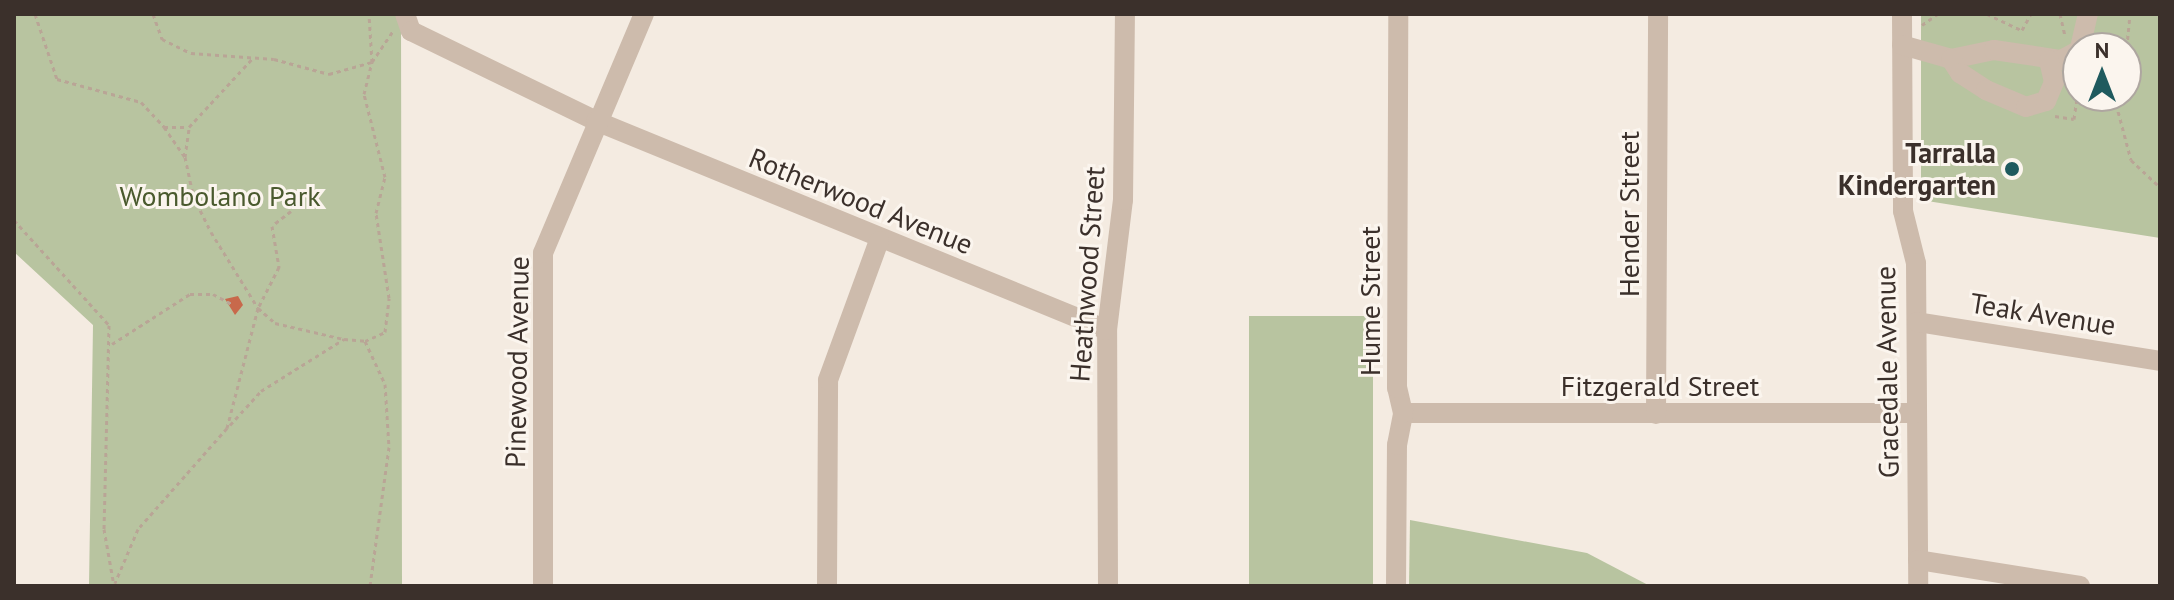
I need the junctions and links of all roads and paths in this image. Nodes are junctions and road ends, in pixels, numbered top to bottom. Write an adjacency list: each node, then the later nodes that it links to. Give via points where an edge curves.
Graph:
1 (35, 14): 20 (path, via 57,79 141,102)
2 (153, 14): 14 (path, via 162,39 175,47 210,57)
3 (369, 14): 17 (path)
4 (644, 14): 19 (street, Pinewood Avenue)
5 (1125, 14): 30 (street, Heathwood Street, via 1123,200)
6 (1398, 14): 35 (street, Hume Street, via 1397,388)
7 (1658, 14): 37 (street, Hender Street)
8 (1902, 14): 12 (street, Gracedale Avenue)
9 (1987, 14): 10 (path, via 2022,30)
10 (2031, 14)
11 (406, 20): 17 (path, via 387,35); 19 (street, Rotherwood Avenue)
12 (1902, 45): 15 (street); 29 (street, Gracedale Avenue, via 1903,211 1916,263)
13 (2062, 56): 16 (street)
14 (255, 57): 17 (path, via 341,75); 21 (path)
15 (1951, 59): 16 (street, via 2007,50); 16 (street, via 1973,82 2026,107 2046,101 2054,82)
16 (2049, 61)
17 (372, 62): 32 (path, via 364,94 385,177 376,229 389,325)
18 (2117, 112): 23 (path, via 2131,160)
19 (596, 121): 26 (street, Rotherwood Avenue); 42 (street, Pinewood Avenue, via 543,253)
20 (164, 127): 21 (path); 22 (path)
21 (189, 127): 22 (path)
22 (185, 157): 28 (path, via 193,196)
23 (2160, 187)
24 (291, 211): 28 (path, via 272,226 279,267)
25 (14, 220): 33 (path, via 102,314)
26 (879, 241): 30 (street, Rotherwood Avenue); 43 (street, via 828,380)
27 (232, 304): 33 (path, via 213,294 190,294)
28 (258, 308): 31 (path, via 275,323); 38 (path)
29 (1917, 322): 34 (street, Teak Avenue); 36 (street, Gracedale Avenue)
30 (1107, 330): 44 (street, Heathwood Street)
31 (344, 339): 32 (path); 38 (path, via 261,391)
32 (365, 341): 41 (path, via 385,384 389,447)
33 (112, 344): 40 (path, via 104,529)
34 (2160, 361)
35 (1403, 413): 37 (street, Fitzgerald Street); 45 (street, Hume Street, via 1397,445)
36 (1917, 413): 37 (street, Fitzgerald Street); 39 (street, Gracedale Avenue)
37 (1656, 414)
38 (227, 428): 40 (path, via 138,529)
39 (1918, 560): 46 (street, Gracedale Avenue); 47 (street)
40 (114, 585)
41 (370, 586)
42 (543, 586)
43 (827, 586)
44 (1108, 586)
45 (1396, 586)
46 (1918, 586)
47 (2080, 586)

